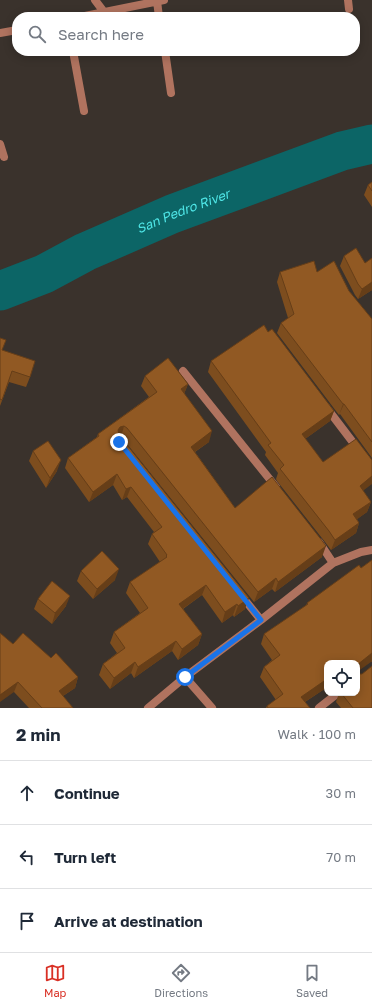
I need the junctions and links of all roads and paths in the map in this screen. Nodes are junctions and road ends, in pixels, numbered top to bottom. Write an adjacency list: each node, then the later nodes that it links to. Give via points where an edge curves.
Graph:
1 (95, 0): 5 (street)
2 (348, 0): 4 (street)
3 (160, 1): 5 (street); 6 (street)
4 (349, 9)
5 (104, 12)
6 (160, 12)
7 (12, 31): 8 (street)
8 (0, 33)
9 (74, 56): 12 (street)
10 (166, 56): 11 (street)
11 (171, 92)
12 (84, 111)
13 (0, 144): 14 (street)
14 (4, 157)
15 (183, 370): 18 (street)
16 (319, 398): 17 (street)
17 (362, 455)
18 (282, 495)
19 (316, 539): 21 (street)
20 (372, 550): 21 (street)
21 (333, 563): 23 (street)
22 (237, 590): 23 (street)
23 (261, 620): 24 (street)
24 (185, 677): 26 (street); 27 (street)
25 (334, 696): 28 (street)
26 (148, 708)
27 (212, 708)
28 (319, 708)

